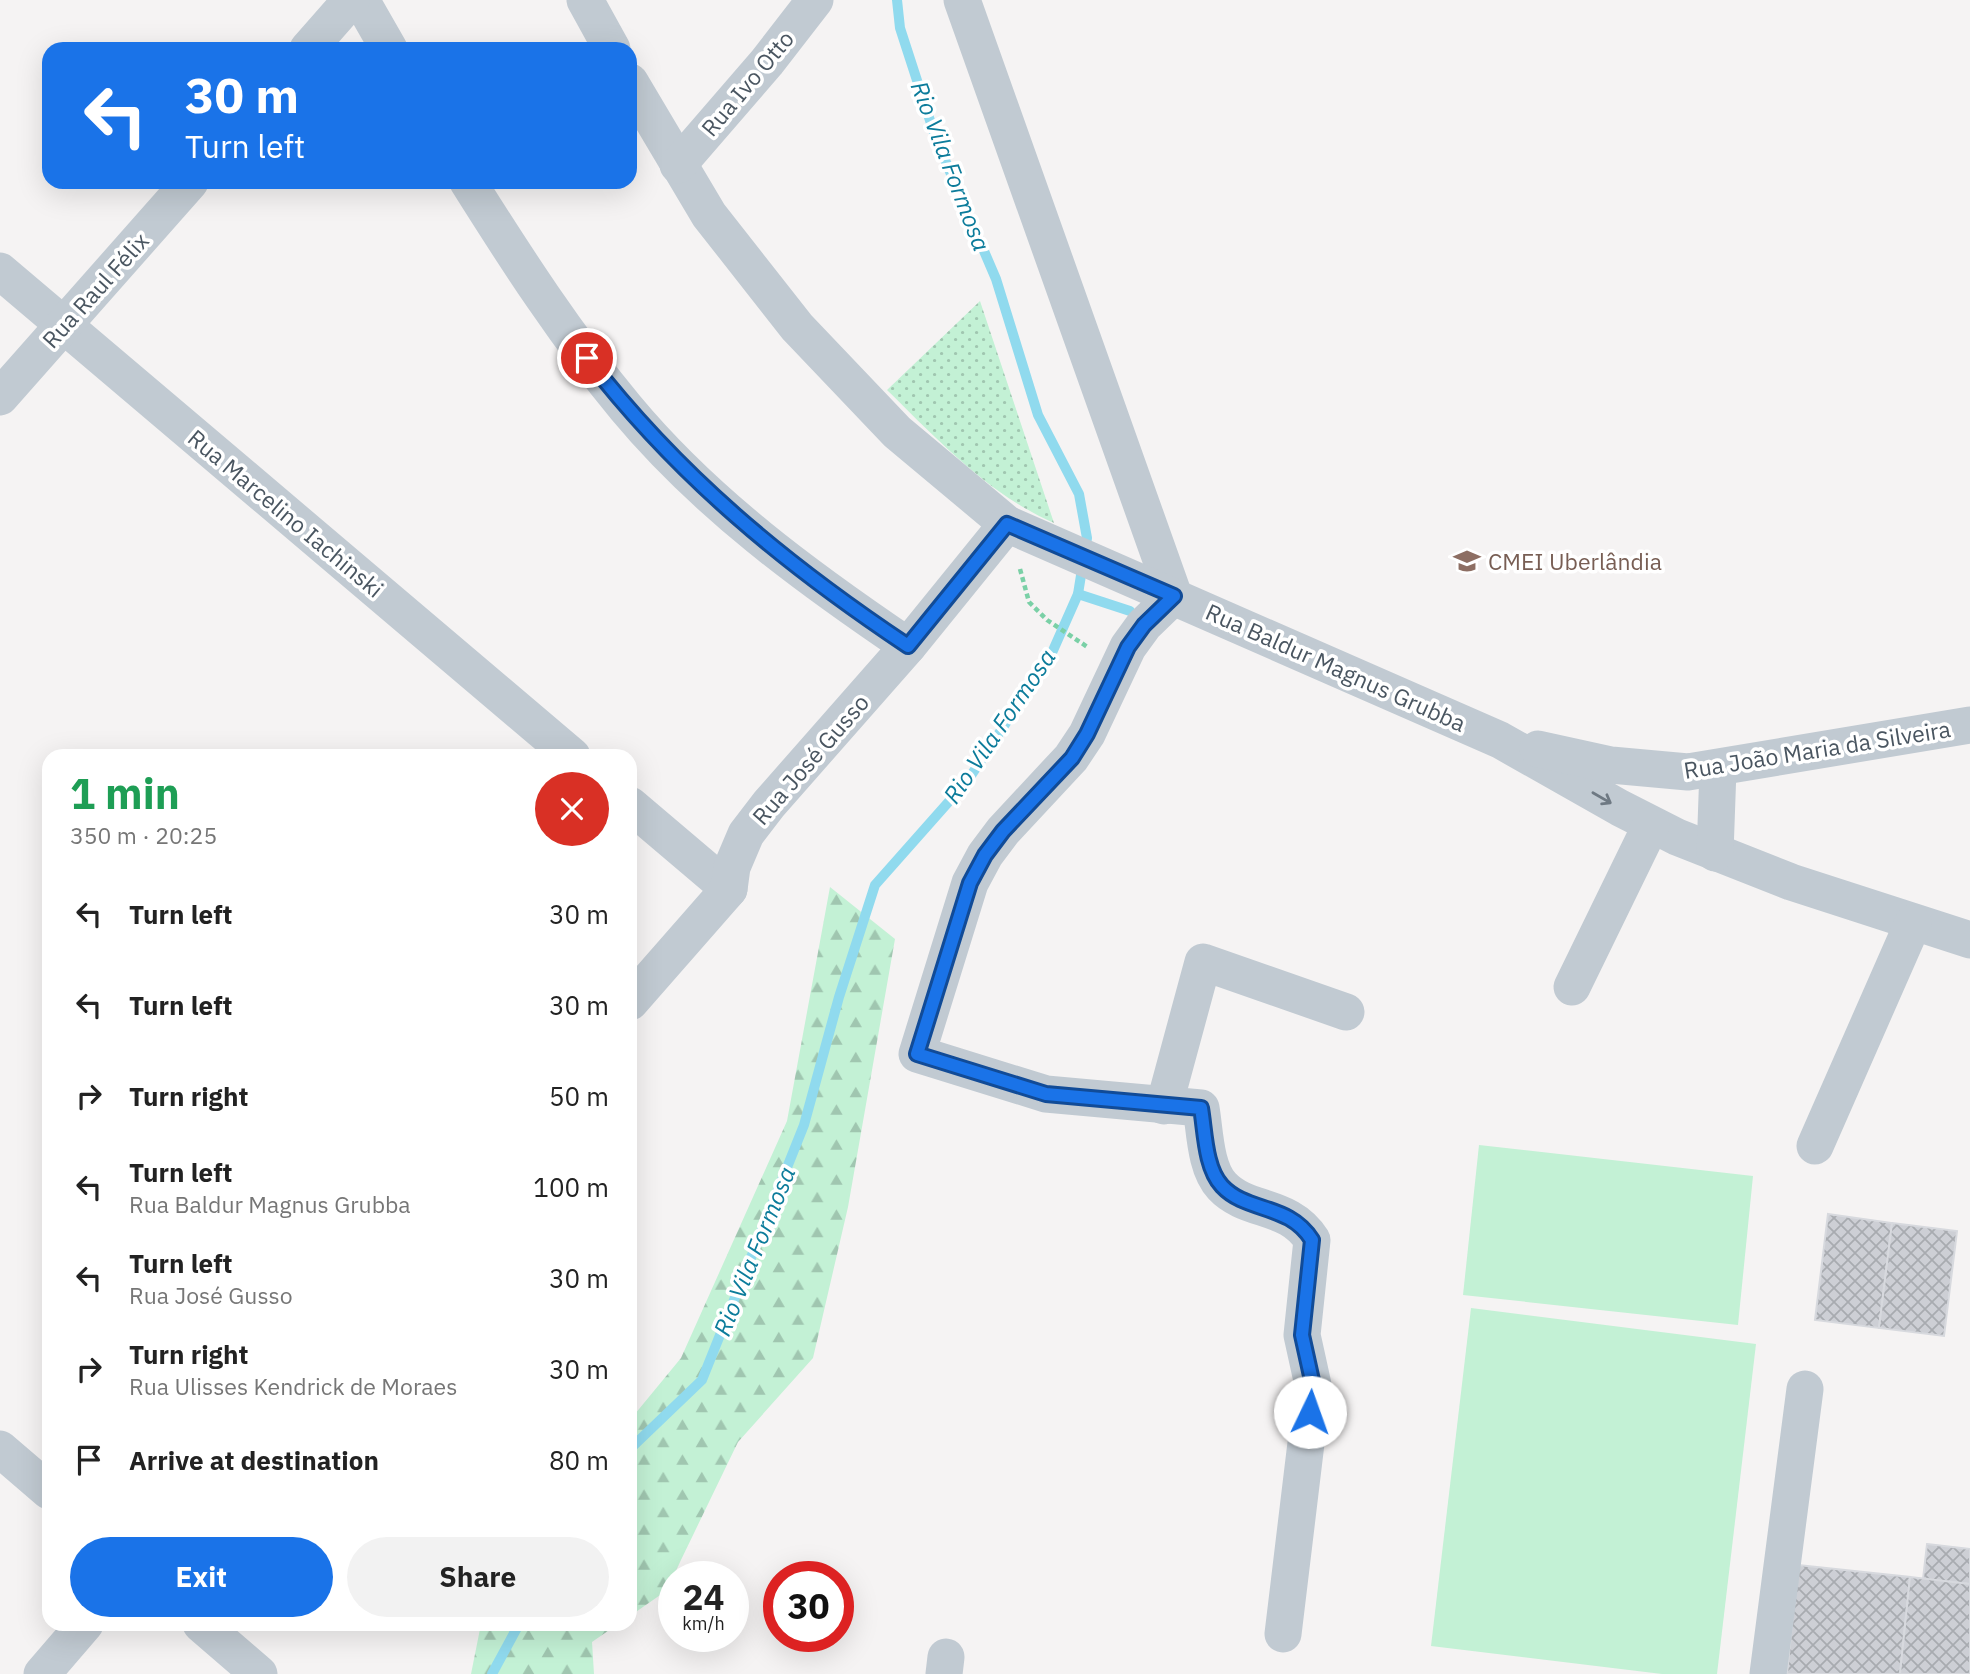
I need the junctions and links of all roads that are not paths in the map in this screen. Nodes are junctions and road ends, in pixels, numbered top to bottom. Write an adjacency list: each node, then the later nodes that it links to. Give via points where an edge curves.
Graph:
1 (351, 0): 6 (street)
2 (362, 0): 7 (street)
3 (585, 0): 8 (street)
4 (815, 0): 10 (street, Rua Ivo Otto)
5 (962, 0): 17 (street)
6 (314, 42)
7 (386, 42)
8 (608, 42)
9 (637, 94): 10 (street, Rua Baldur Magnus Grubba)
10 (678, 165): 16 (street, Rua Baldur Magnus Grubba, via 746,266 806,337 897,432)
11 (184, 189): 14 (street, Rua Raul Félix)
12 (473, 189): 18 (street, via 574,341 627,409 691,476 760,538 823,589)
13 (0, 271): 14 (street, Rua Marcelino Iachinski)
14 (64, 325): 15 (street, Rua Raul Félix); 21 (street, Rua Marcelino Iachinski)
15 (0, 397)
16 (1007, 524): 17 (street, Rua Baldur Magnus Grubba); 18 (street, Rua José Gusso)
17 (1174, 596): 20 (street, Rua Baldur Magnus Grubba); 32 (street, via 1128,647 1072,758 985,855 970,883 917,1054 1046,1094)
18 (908, 646): 26 (street, Rua José Gusso, via 746,834 732,867)
19 (1970, 725): 22 (street, Rua João Maria da Silveira)
20 (1500, 740): 22 (street, Rua João Maria da Silveira, via 1652,771); 24 (street, Rua Baldur Magnus Grubba, one-way to 24)
21 (564, 749)
22 (1718, 769): 25 (street)
23 (637, 811): 26 (street)
24 (1651, 825): 25 (street, Rua Baldur Magnus Grubba); 29 (street)
25 (1715, 853): 27 (street, Rua Baldur Magnus Grubba)
26 (729, 889): 30 (street, Rua José Gusso)
27 (1913, 923): 28 (street, Rua Baldur Magnus Grubba); 33 (street)
28 (1970, 940)
29 (1572, 987)
30 (637, 994)
31 (1346, 1012): 32 (street, via 1203,962)
32 (1164, 1106): 39 (street, via 1201,1108 1212,1167 1222,1186 1293,1218 1312,1240 1302,1335 1313,1385)
33 (1815, 1146)
34 (1805, 1389): 42 (street)
35 (0, 1448): 36 (street)
36 (42, 1485)
37 (79, 1631): 40 (street)
38 (209, 1631): 41 (street)
39 (1283, 1634)
40 (42, 1674)
41 (259, 1674)
42 (1768, 1674)

